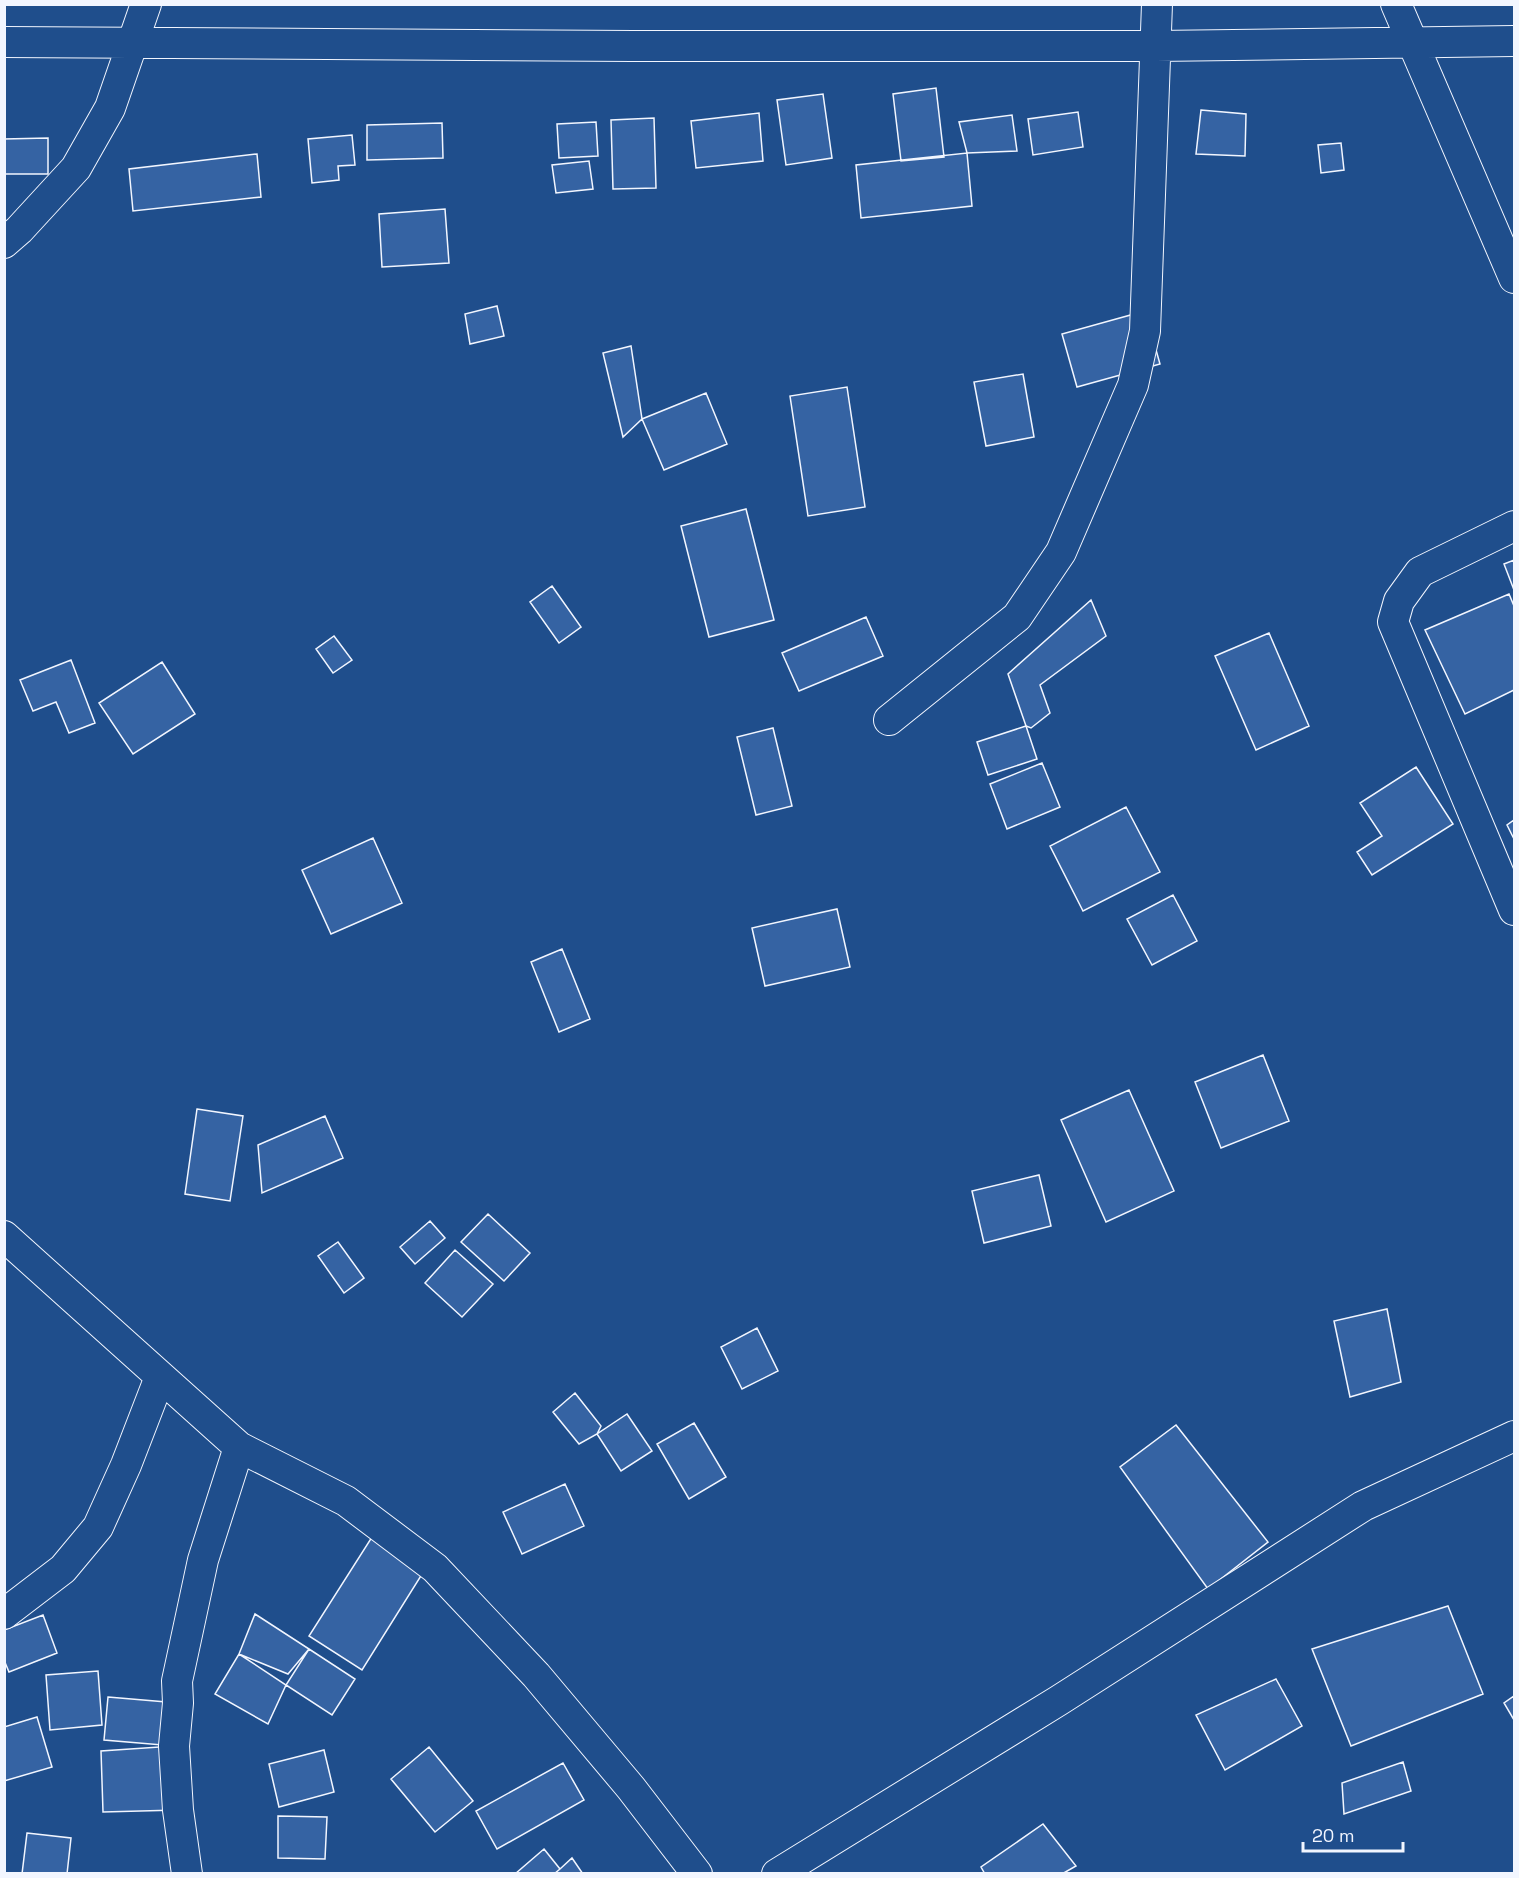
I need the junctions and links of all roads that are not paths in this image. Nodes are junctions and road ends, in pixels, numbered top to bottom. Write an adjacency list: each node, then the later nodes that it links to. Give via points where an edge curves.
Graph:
1 (146, 4): 6 (street)
2 (1157, 4): 8 (street)
3 (1396, 4): 7 (street)
4 (1515, 41): 7 (street)
5 (4, 42): 6 (street)
6 (133, 42): 8 (street); 9 (street, via 110,108 76,168)
7 (1412, 42): 8 (street); 10 (street)
8 (1156, 46): 12 (street, via 1145,331 1133,385 1061,552 1017,617)
9 (4, 243)
10 (1515, 278)
11 (1515, 526): 13 (street, via 1419,572 1399,601 1393,622)
12 (890, 720)
13 (1515, 910)
14 (4, 1236): 15 (street)
15 (160, 1377): 17 (street); 18 (street, via 98,1527 63,1569)
16 (1515, 1436): 21 (street, via 1363,1506)
17 (239, 1447): 19 (street, via 204,1560 177,1681 174,1746); 20 (street, via 346,1501 435,1568 536,1675)
18 (4, 1614)
19 (187, 1874)
20 (697, 1874)
21 (777, 1874)

